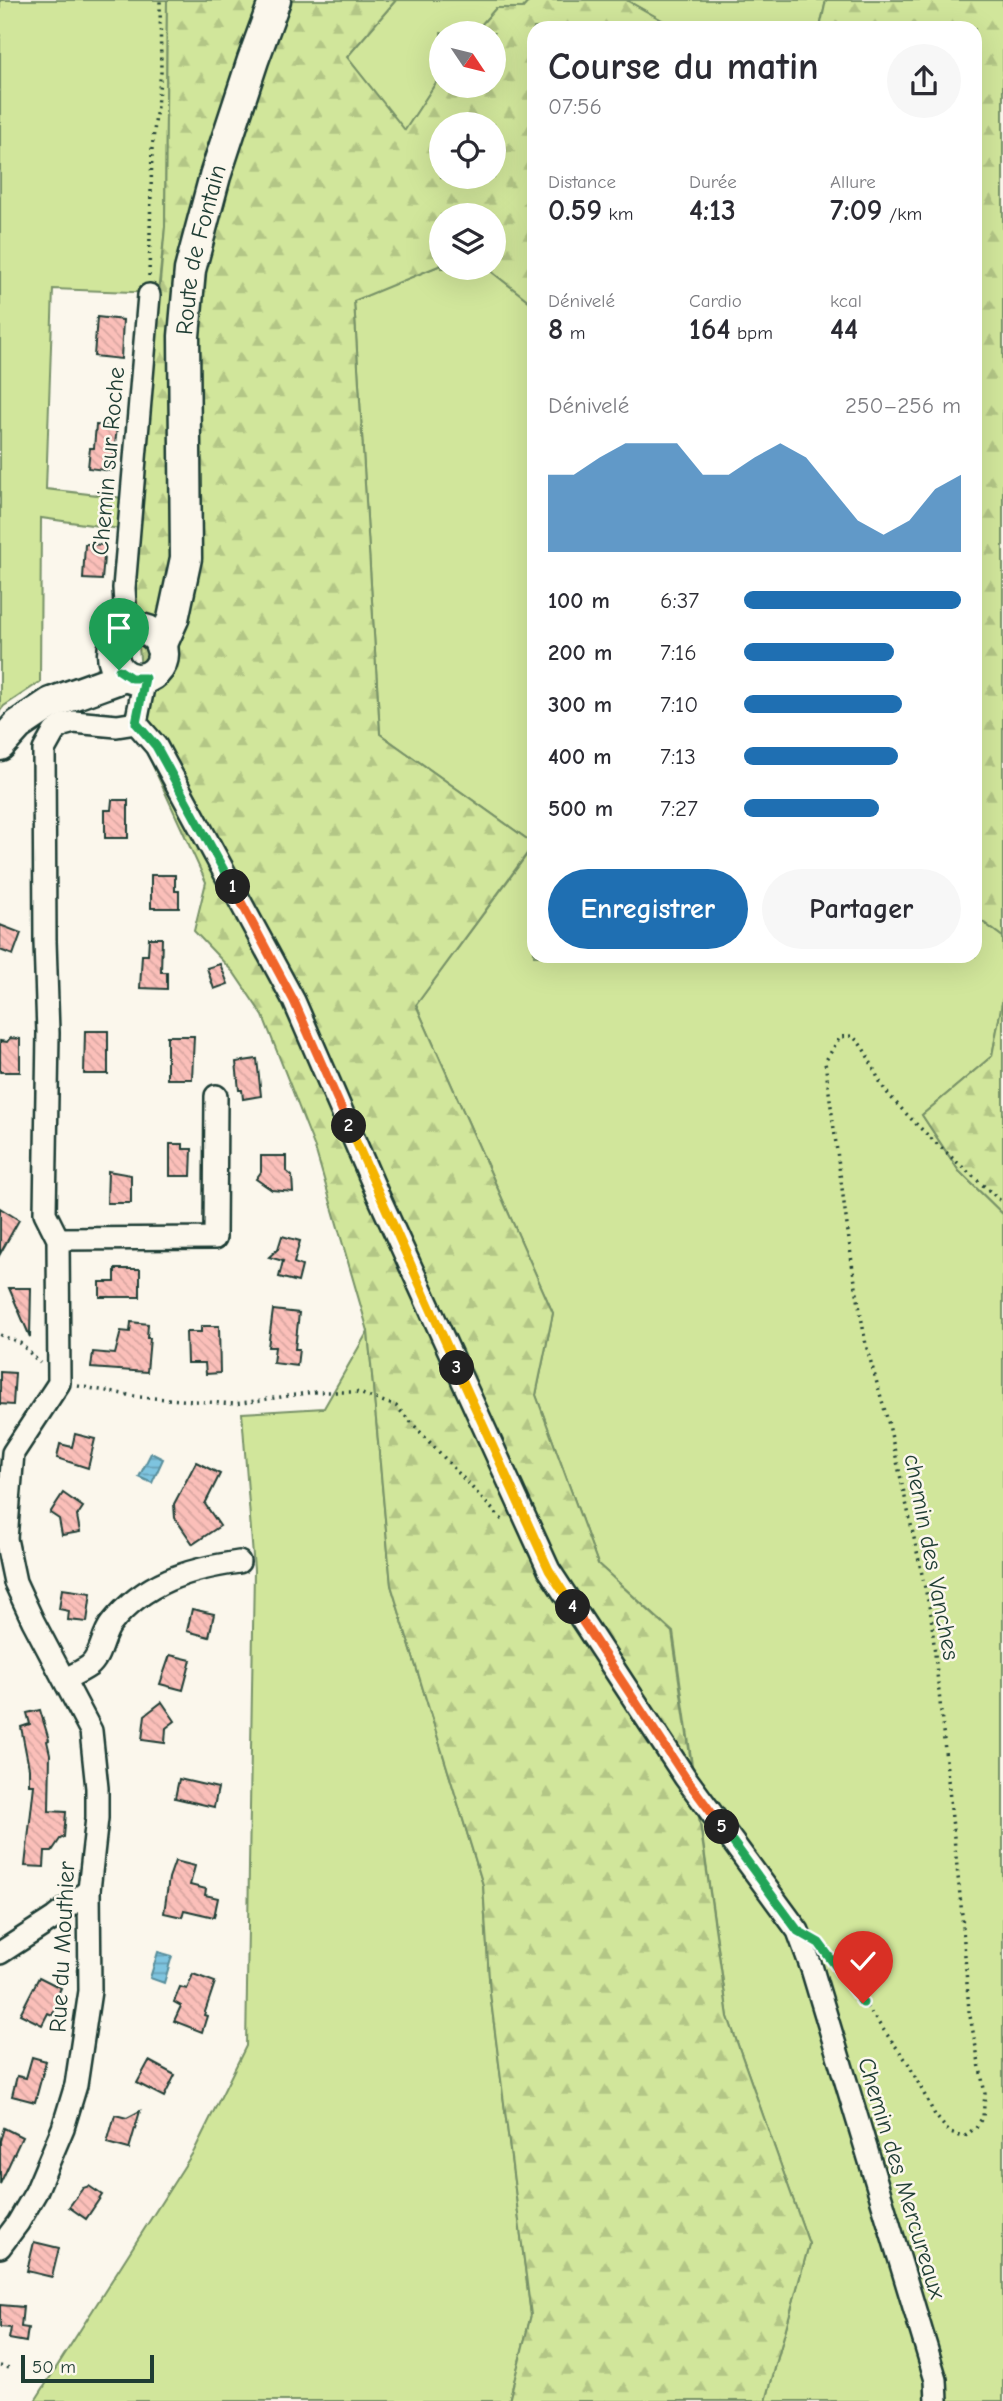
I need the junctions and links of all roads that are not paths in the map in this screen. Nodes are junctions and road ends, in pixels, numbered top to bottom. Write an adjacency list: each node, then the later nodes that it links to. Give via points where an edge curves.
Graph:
1 (275, 0): 3 (street, Route de Fontain, via 215,176 190,270 184,336 186,509 160,607)
2 (149, 295): 3 (street, Chemin sur Roche, via 124,588 126,622)
3 (146, 635): 4 (street, via 118,639); 4 (street, via 162,662 152,675)
4 (128, 670): 5 (street, via 44,689); 6 (street); 7 (street, via 51,704 18,725)
5 (0, 722)
6 (136, 723): 9 (street, via 63,725 44,750 46,1213); 15 (street, Chemin des Mercureaux, via 156,746 294,1001 549,1570 685,1777 798,1931 936,2380)
7 (0, 746)
8 (216, 1096): 9 (street, via 215,1238)
9 (58, 1239): 11 (street, Rue du Mouthier, via 59,1382 13,1453 6,1539 15,1582)
10 (239, 1562): 11 (street, via 163,1580 110,1624 91,1665)
11 (65, 1679): 12 (street, Rue du Mouthier, via 91,1731 95,1765 97,1818)
12 (89, 1890): 13 (street); 14 (street, Rue du Mouthier, via 90,1991 76,2085 36,2192)
13 (0, 1953)
14 (0, 2248)
15 (937, 2401)

